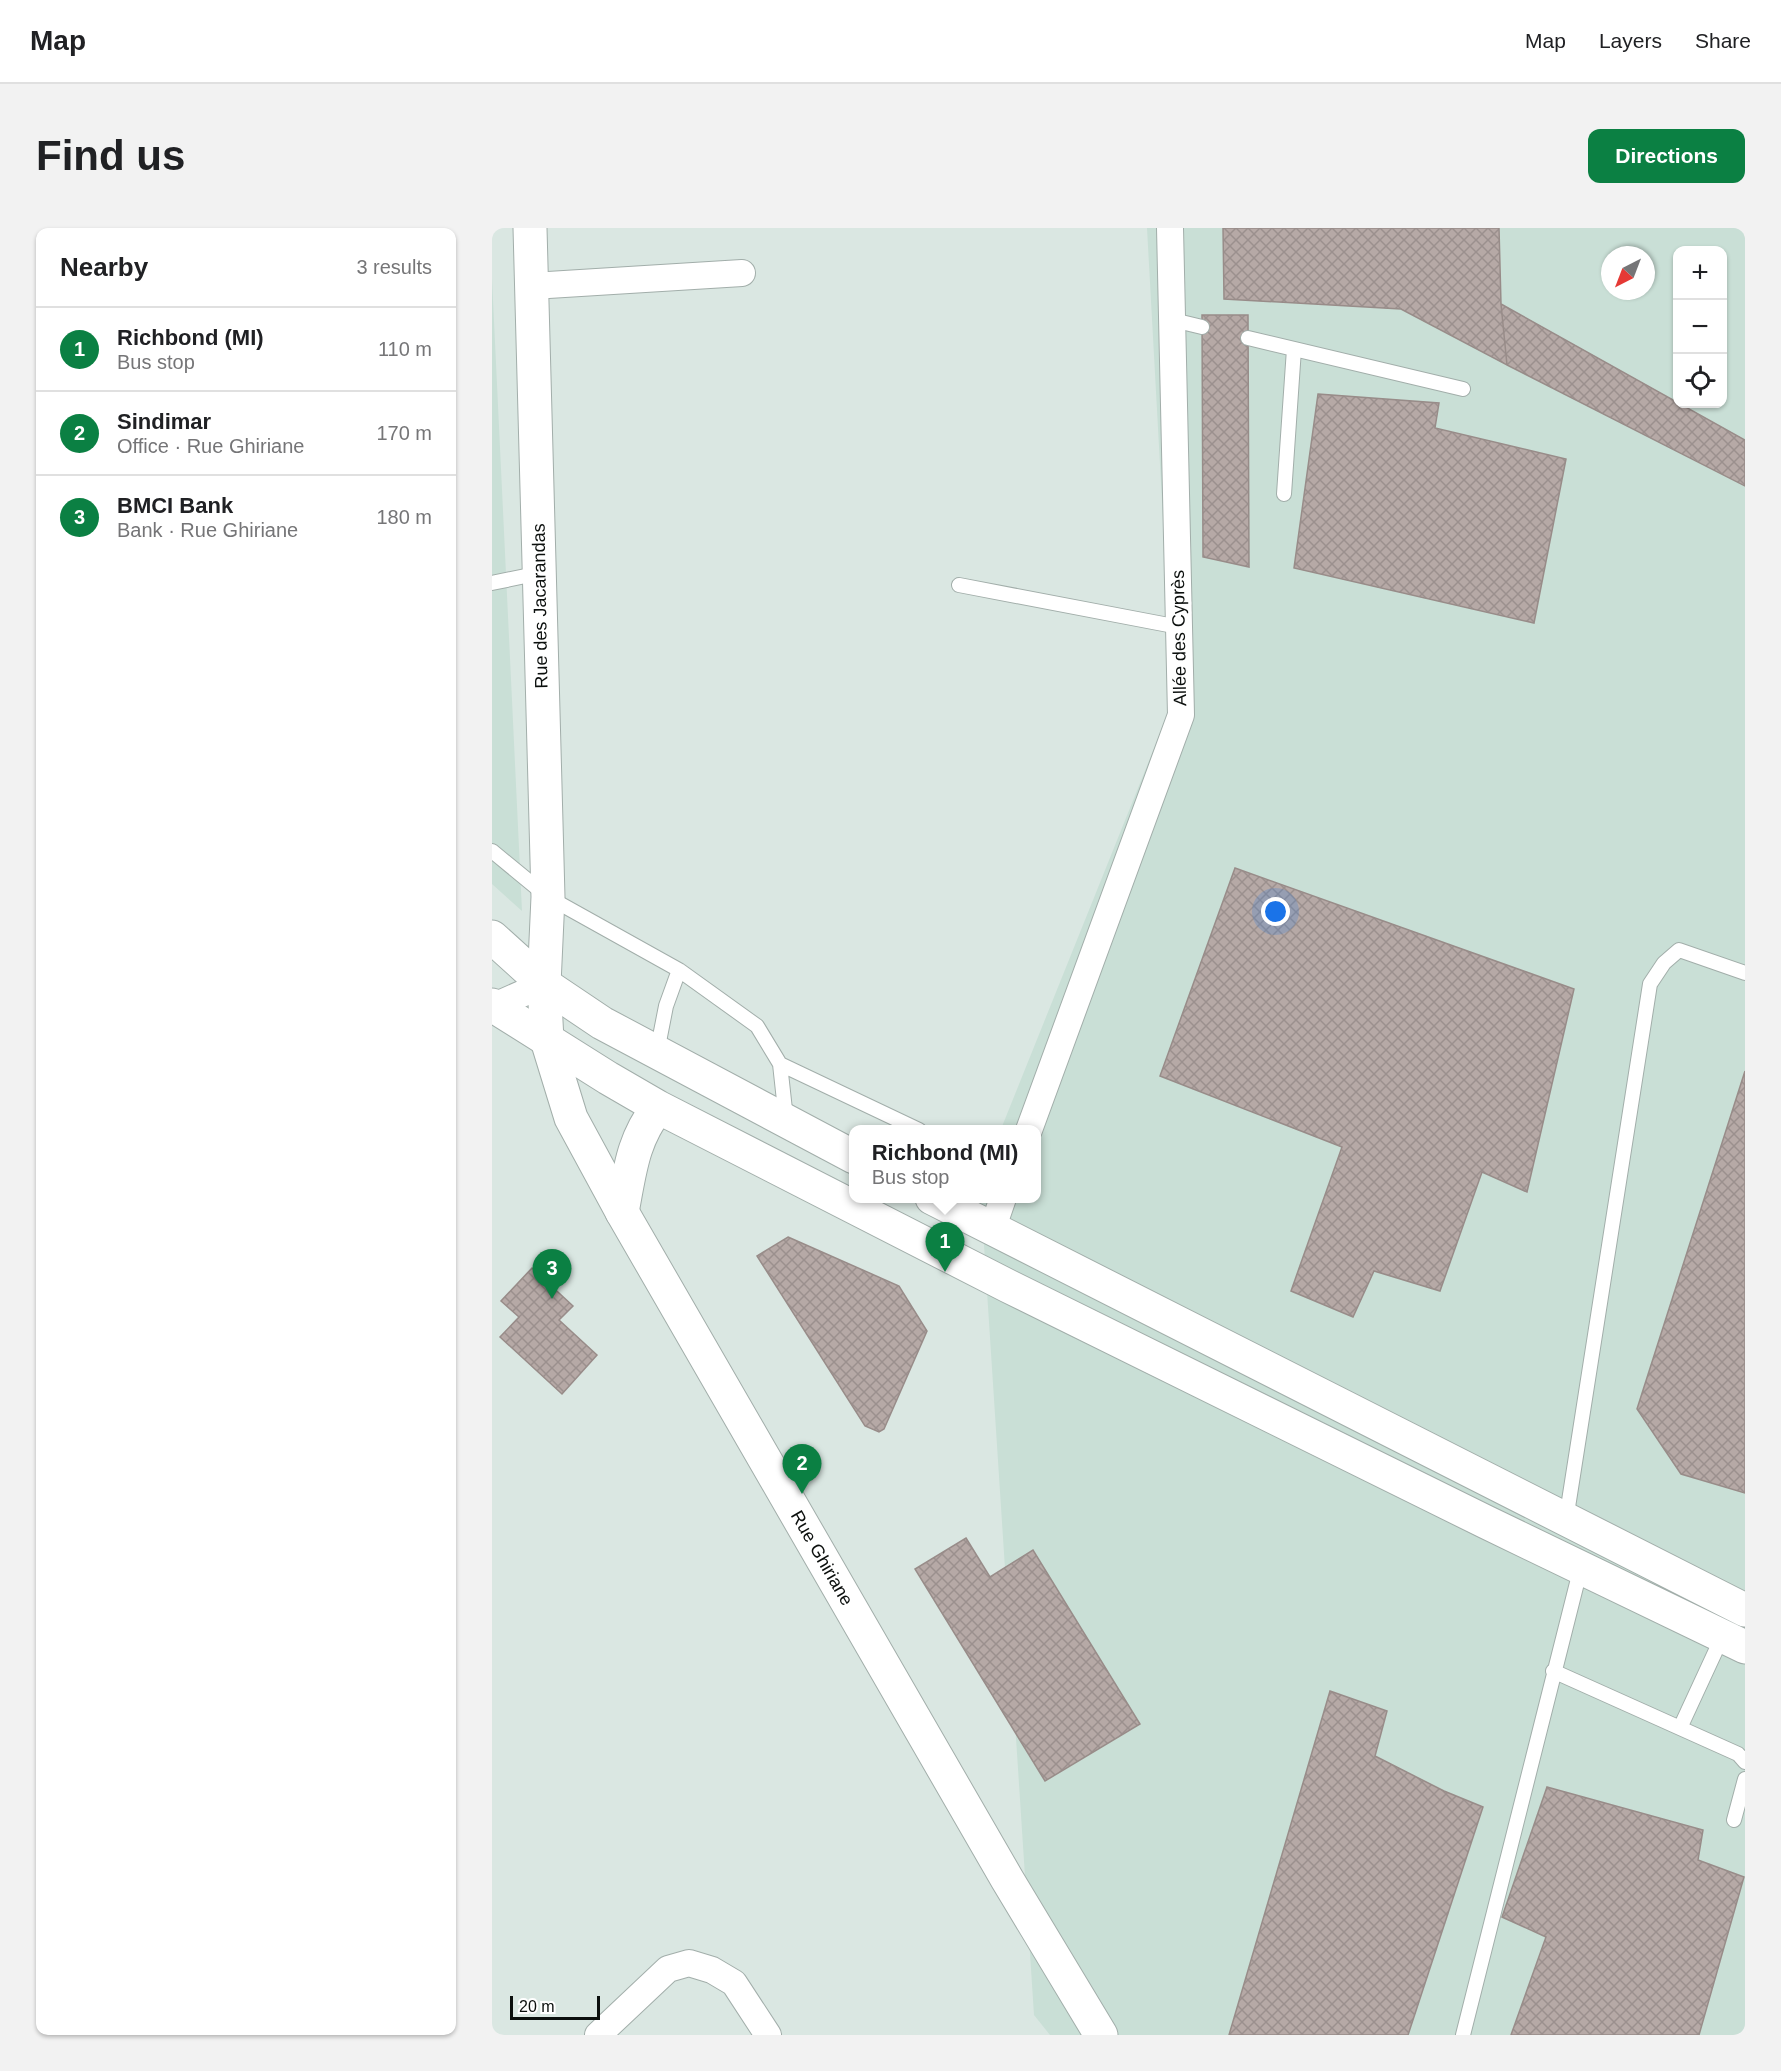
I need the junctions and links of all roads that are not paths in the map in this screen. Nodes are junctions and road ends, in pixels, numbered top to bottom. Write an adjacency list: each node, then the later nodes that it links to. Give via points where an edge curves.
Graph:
1 (530, 228): 4 (main road, Rue des Jacarandas)
2 (1170, 228): 5 (street, Allée des Cyprès)
3 (742, 273): 4 (street)
4 (532, 286): 11 (main road, Rue des Jacarandas)
5 (1173, 320): 6 (lane); 14 (street, Allée des Cyprès)
6 (1202, 327)
7 (1248, 338): 8 (lane)
8 (1294, 349): 9 (lane); 10 (lane)
9 (1462, 389)
10 (1284, 494)
11 (540, 573): 12 (lane); 16 (main road, Rue des Jacarandas)
12 (492, 583)
13 (959, 585): 14 (lane)
14 (1179, 627): 28 (street, Allée des Cyprès, via 1181,715 1176,733)
15 (492, 851): 16 (lane)
16 (548, 897): 18 (lane); 20 (main road, Rue des Jacarandas)
17 (492, 937): 20 (main road)
18 (680, 970): 23 (lane, via 666,1006); 24 (lane, via 757,1026)
19 (1745, 973): 34 (lane, via 1679,950 1650,984)
20 (544, 984): 21 (street); 22 (main road, Rue des Jacarandas); 23 (main road, via 602,1023)
21 (492, 1006): 22 (main road)
22 (547, 1040): 25 (main road); 32 (main road, Rue Ghiriane, via 571,1118)
23 (657, 1052): 26 (main road)
24 (780, 1064): 26 (lane); 27 (lane)
25 (658, 1107): 32 (main road, via 636,1145); 35 (main road, via 1008,1286)
26 (786, 1121): 29 (main road)
27 (908, 1125)
28 (1031, 1125)
29 (849, 1154)
30 (941, 1203): 33 (main road)
31 (1001, 1203): 33 (street)
32 (622, 1212): 45 (main road, Rue Ghiriane)
33 (992, 1230): 34 (main road)
34 (1566, 1520): 36 (main road)
35 (1581, 1567): 37 (main road); 38 (lane)
36 (1745, 1610)
37 (1734, 1641): 39 (lane)
38 (1553, 1671): 39 (lane); 46 (lane)
39 (1680, 1728): 40 (lane, via 1738,1754)
40 (1745, 1762)
41 (1745, 1779): 42 (lane)
42 (1734, 1820)
43 (598, 2035): 44 (street, via 668,1969 689,1963 734,1983)
44 (768, 2035)
45 (1101, 2035)
46 (1463, 2035)

